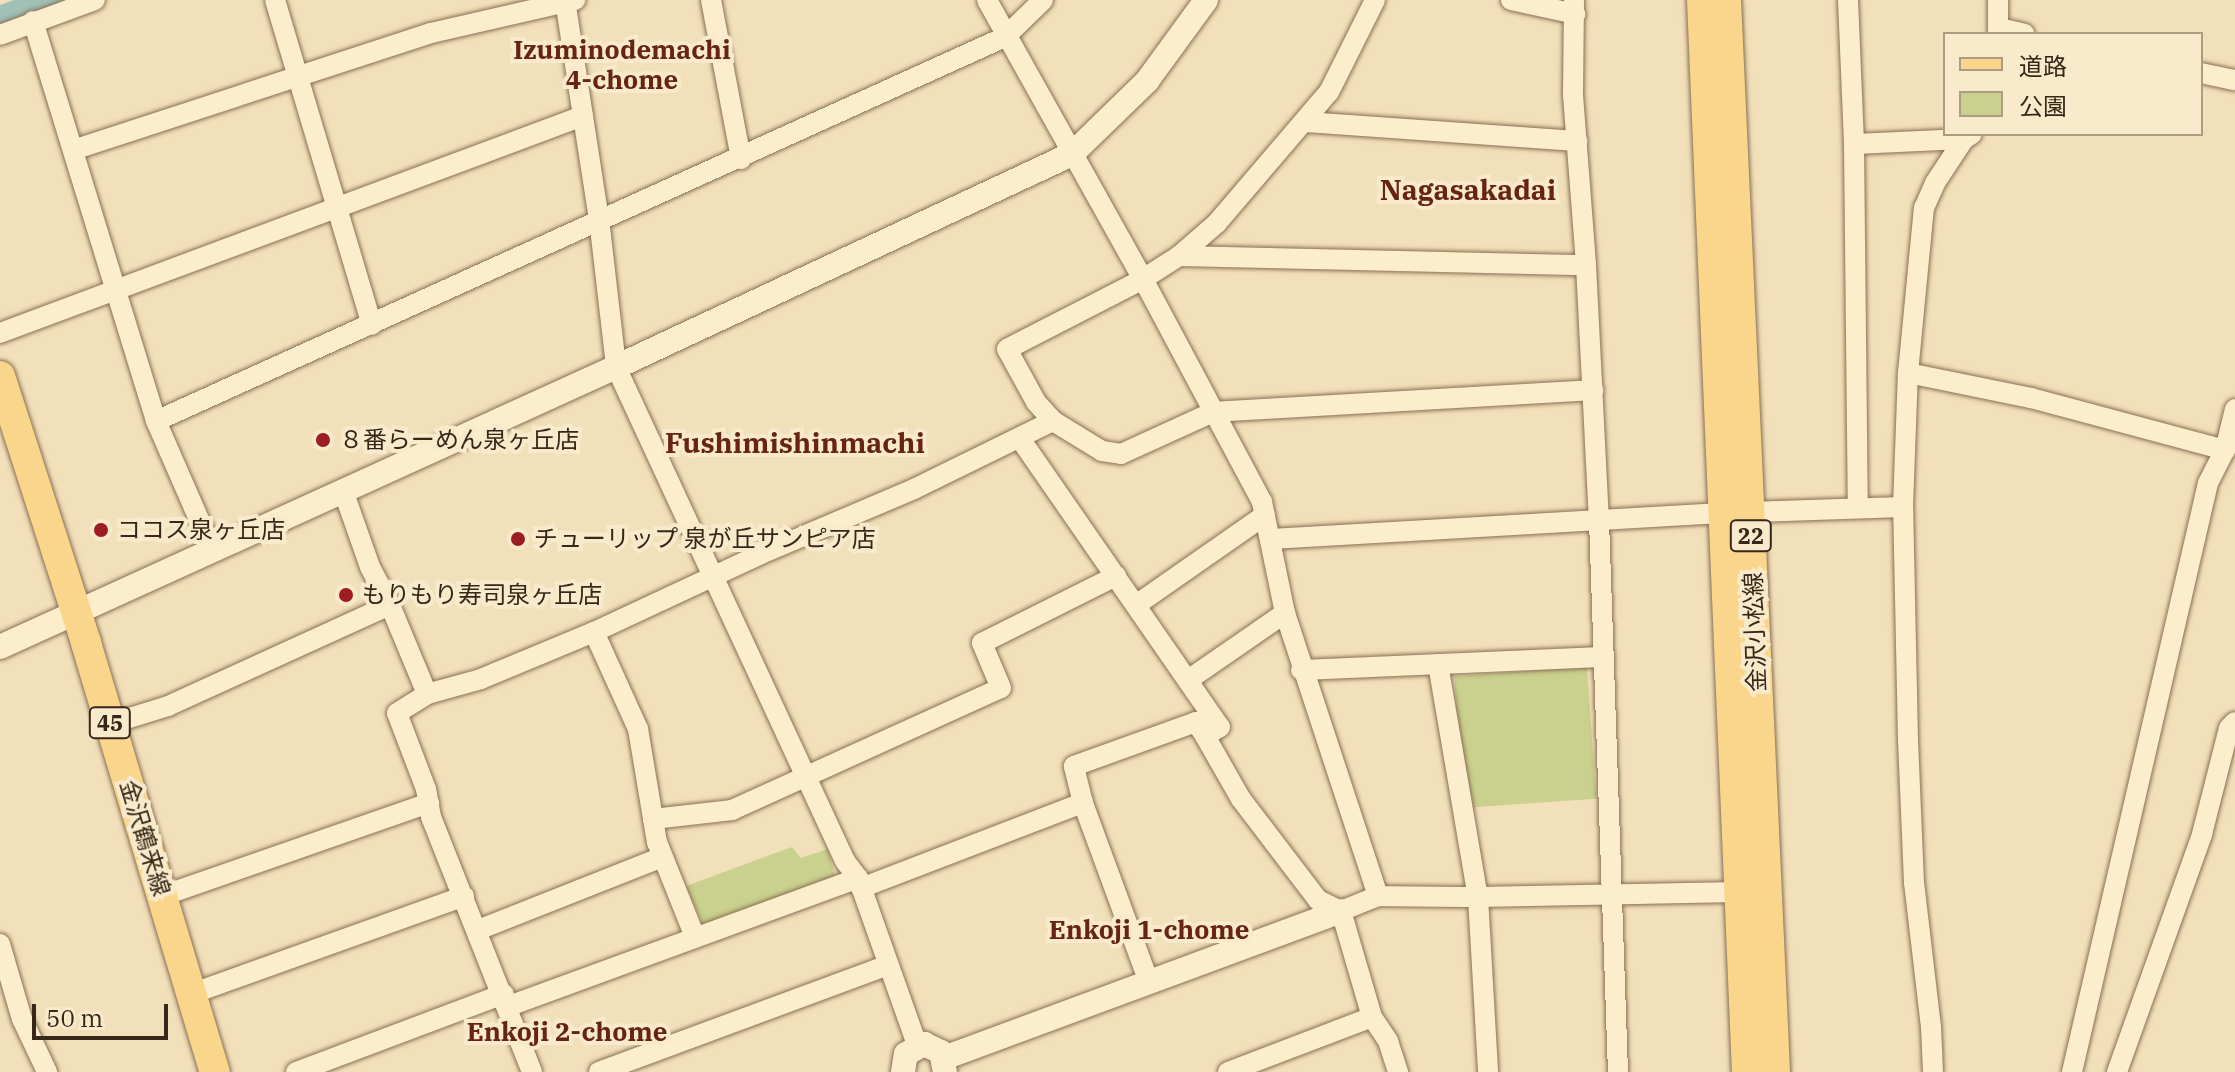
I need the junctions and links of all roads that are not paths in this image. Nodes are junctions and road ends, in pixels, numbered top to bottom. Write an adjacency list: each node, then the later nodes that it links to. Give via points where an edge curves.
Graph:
1 (95, 0): 15 (street)
2 (275, 0): 20 (street)
3 (711, 0): 29 (street)
4 (987, 0): 18 (street)
5 (1043, 0): 18 (street)
6 (1206, 0): 28 (street, via 1147,81)
7 (1375, 0): 23 (street, via 1329,92)
8 (1511, 0): 14 (street)
9 (1702, 0): 51 (main road, 金沢小松線 / 22)
10 (1726, 0): 51 (main road, 金沢小松線 / 22)
11 (1848, 0): 26 (street)
12 (1998, 0): 16 (street)
13 (569, 1): 20 (street, via 431,33); 22 (street)
14 (1574, 7): 25 (street)
15 (33, 21): 17 (street); 27 (street)
16 (1998, 31)
17 (0, 35)
18 (1005, 37): 28 (street); 29 (street)
19 (2203, 73): 21 (street)
20 (299, 78): 27 (street); 30 (street)
21 (2235, 80)
22 (583, 116): 30 (street); 31 (street)
23 (1305, 122): 25 (street); 32 (street, via 1217,223)
24 (1968, 137): 26 (street); 39 (street, via 1924,208)
25 (1577, 141): 33 (street)
26 (1854, 144): 49 (street)
27 (73, 150): 35 (street)
28 (1072, 154): 34 (street); 38 (street)
29 (741, 159): 31 (street)
30 (337, 208): 35 (street); 36 (street)
31 (599, 219): 36 (street); 38 (street)
32 (1179, 256): 33 (street); 34 (street)
33 (1586, 265): 41 (street)
34 (1143, 279): 43 (street); 45 (street, via 1007,349 1036,402)
35 (117, 290): 37 (street); 44 (street)
36 (372, 325): 44 (street)
37 (0, 333)
38 (616, 367): 48 (street); 56 (street)
39 (1908, 373): 47 (street, via 2031,398); 50 (street)
40 (0, 376): 61 (main road, 金沢鶴来線 / 45)
41 (1593, 390): 43 (street); 53 (street)
42 (2235, 409): 47 (street)
43 (1213, 412): 45 (street, via 1121,454 1102,451); 52 (street)
44 (156, 421): 55 (street)
45 (1053, 421): 46 (street)
46 (1021, 440): 56 (street); 57 (street)
47 (2225, 450): 108 (street, via 2204,498)
48 (344, 493): 55 (street); 58 (street, via 370,567)
49 (1858, 506): 50 (street); 51 (street)
50 (1903, 507): 107 (street, via 1914,883)
51 (1736, 512): 53 (street); 78 (main road, 金沢小松線 / 22); 106 (main road, 金沢小松線 / 22)
52 (1265, 515): 54 (street); 59 (street)
53 (1599, 520): 54 (street); 64 (street)
54 (1271, 539): 60 (street)
55 (212, 549): 61 (street)
56 (713, 576): 62 (street); 72 (street)
57 (1116, 576): 59 (street); 72 (street, via 982,643 1001,688)
58 (390, 605): 68 (street); 70 (street, via 168,706)
59 (1136, 605): 67 (street)
60 (1285, 613): 66 (street); 67 (street)
61 (77, 615): 63 (street); 70 (main road, 金沢鶴来線 / 45)
62 (594, 632): 68 (street, via 481,679); 75 (street, via 638,729)
63 (0, 647)
64 (1603, 657): 65 (street); 82 (street)
65 (1438, 664): 66 (street); 83 (street)
66 (1301, 670): 81 (street)
67 (1188, 680): 71 (street, via 1220,727)
68 (427, 694): 73 (street, via 397,713)
69 (2235, 722): 109 (street, via 2229,728 2202,834)
70 (110, 724): 79 (main road, 金沢鶴来線 / 45)
71 (1205, 736): 74 (street, via 1196,722 1074,766); 84 (street, via 1241,799 1318,900)
72 (806, 777): 75 (street, via 732,810); 77 (street)
73 (429, 803): 79 (street); 80 (street)
74 (1083, 803): 77 (street); 89 (street)
75 (653, 819): 76 (street)
76 (662, 857): 85 (street); 86 (street)
77 (859, 883): 86 (street); 88 (street)
78 (1739, 892): 82 (street); 105 (main road, 金沢小松線 / 22)
79 (162, 896): 90 (main road, 金沢鶴来線 / 45)
80 (464, 896): 85 (street); 90 (street)
81 (1378, 896): 83 (street); 84 (street)
82 (1609, 896): 83 (street); 104 (street)
83 (1478, 897): 103 (street)
84 (1341, 911): 89 (street); 92 (street)
85 (478, 930): 91 (street)
86 (695, 937): 91 (street)
87 (0, 944): 95 (street, via 22,1019)
88 (888, 965): 93 (street); 99 (street)
89 (1149, 982): 94 (street)
90 (191, 994): 96 (main road, 金沢鶴来線 / 45)
91 (506, 1000): 97 (street); 98 (street)
92 (1372, 1017): 101 (street); 102 (street, via 1388,1041)
93 (917, 1045): 94 (street, via 936,1048); 100 (street, via 906,1054)
94 (944, 1065)
95 (47, 1072)
96 (215, 1072)
97 (296, 1072)
98 (532, 1072)
99 (599, 1072)
100 (903, 1072)
101 (1228, 1072)
102 (1398, 1072)
103 (1488, 1072)
104 (1618, 1072)
105 (1747, 1072)
106 (1775, 1072)
107 (1933, 1072)
108 (2072, 1072)
109 (2117, 1072)

